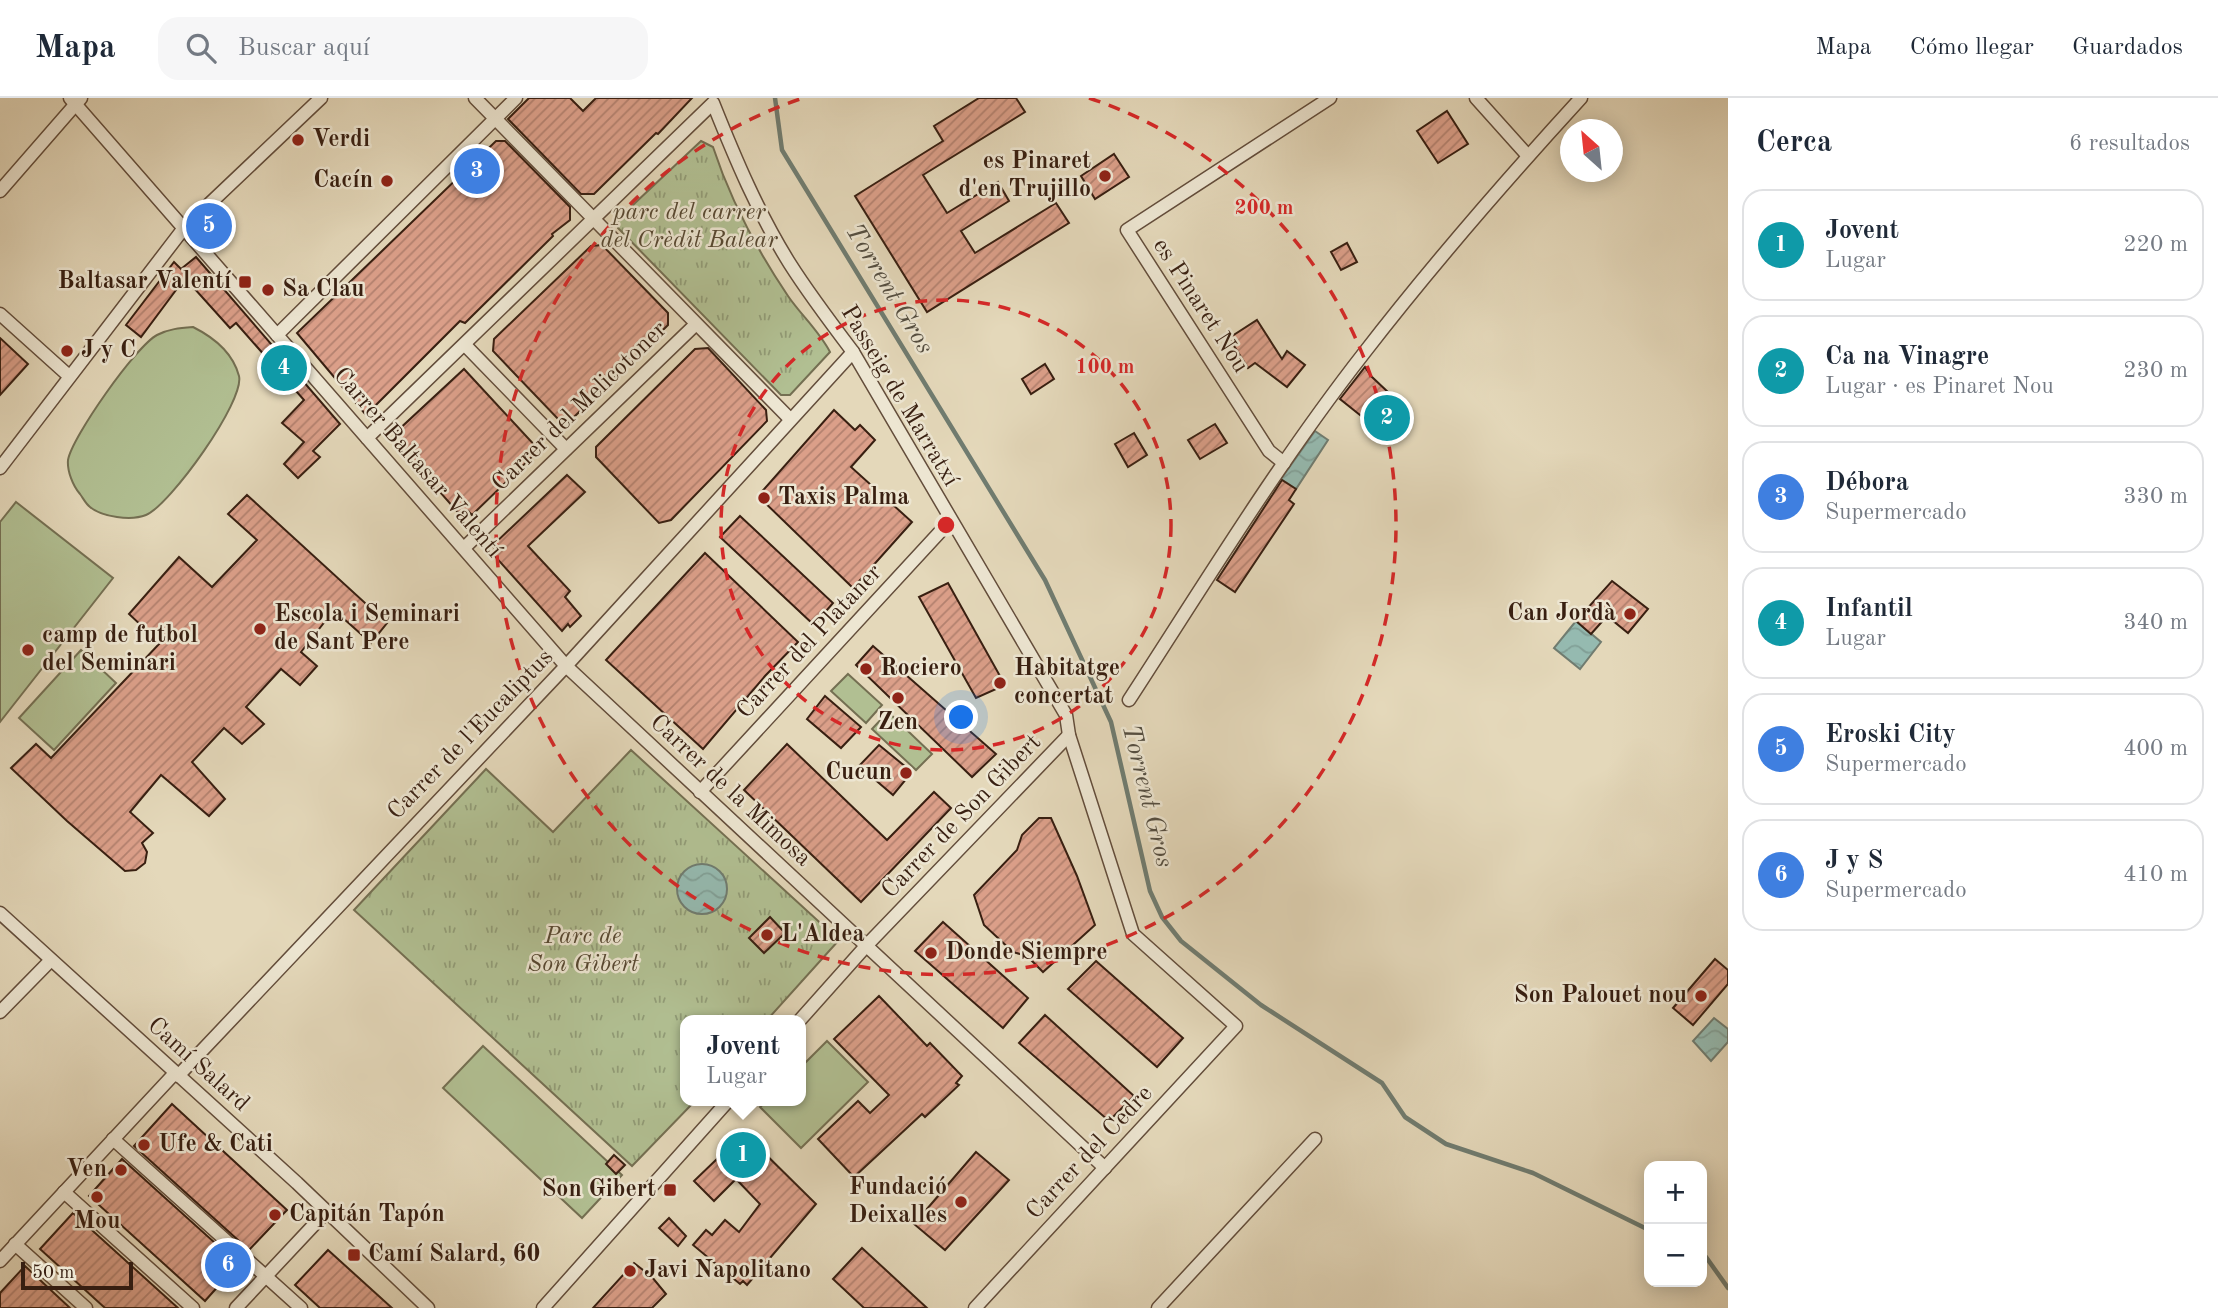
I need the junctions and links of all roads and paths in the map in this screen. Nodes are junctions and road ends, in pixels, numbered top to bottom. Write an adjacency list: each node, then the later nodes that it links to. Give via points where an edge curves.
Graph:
1 (321, 98): 12 (street)
2 (475, 98): 8 (street)
3 (516, 98): 8 (street)
4 (1330, 98): 22 (street, es Pinaret Nou, via 1127,230 1269,451)
5 (1476, 98): 9 (street)
6 (1581, 98): 9 (street)
7 (76, 100): 10 (street); 12 (street, Carrer Baltasar Valentí)
8 (496, 118): 11 (street); 15 (street)
9 (1528, 156): 22 (street, via 1364,353)
10 (0, 191)
11 (594, 219): 14 (street); 16 (street); 17 (street, Passeig de Marratxí, via 713,103 740,171 779,245)
12 (184, 228): 15 (street, Carrer Baltasar Valentí); 18 (street)
13 (0, 314): 18 (street)
14 (695, 324): 19 (street); 21 (street, Carrer del Melicotoner)
15 (277, 335): 20 (street, Carrer Baltasar Valentí)
16 (466, 345): 20 (street); 21 (street)
17 (853, 352): 19 (street, Carrer de l'Eucaliptus); 24 (street, Passeig de Marratxí)
18 (69, 376): 23 (street)
19 (790, 419): 26 (street, Carrer de l'Eucaliptus)
20 (368, 438): 25 (street, Carrer Baltasar Valentí)
21 (566, 449): 25 (street, Carrer del Melicotoner)
22 (1284, 463): 27 (street)
23 (0, 468)
24 (950, 521): 28 (street, Passeig de Marratxí, via 1066,715); 29 (street, Carrer del Plataner)
25 (464, 548): 26 (street, Carrer Baltasar Valentí)
26 (566, 666): 29 (street, Carrer de la Mimosa); 36 (street, Carrer de l'Eucaliptus)
27 (1129, 700)
28 (1069, 735): 31 (street, Carrer de Son Gibert); 35 (street, Passeig de Marratxí, via 1133,934)
29 (700, 792): 31 (street, Carrer de la Mimosa)
30 (0, 913): 32 (street, Camí Salard)
31 (866, 946): 34 (street, Carrer de Son Gibert); 40 (street, Carrer de la Mimosa)
32 (51, 960): 33 (street); 36 (street, Camí Salard)
33 (0, 1012)
34 (804, 1015)
35 (1236, 1026): 40 (street, Carrer del Cedre)
36 (176, 1074): 38 (street, Carrer de l'Eucaliptus); 42 (street, Camí Salard)
37 (724, 1106): 51 (street)
38 (113, 1139): 41 (street, Carrer de l'Eucaliptus); 45 (street)
39 (1315, 1139): 53 (street)
40 (1105, 1168): 52 (street, Carrer del Cedre)
41 (64, 1192): 43 (street, Carrer de l'Eucaliptus); 47 (street)
42 (326, 1212): 45 (street); 50 (street, Camí Salard)
43 (15, 1244): 44 (street, Carrer de l'Eucaliptus); 46 (street)
44 (0, 1261)
45 (267, 1276): 48 (street); 49 (street)
46 (86, 1308)
47 (193, 1308)
48 (236, 1308)
49 (301, 1308)
50 (428, 1308)
51 (542, 1308)
52 (975, 1308)
53 (1158, 1308)

